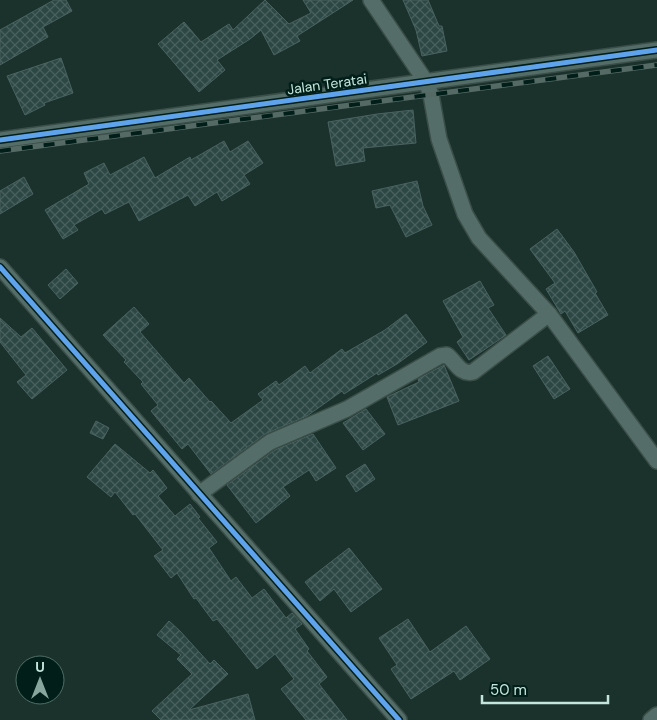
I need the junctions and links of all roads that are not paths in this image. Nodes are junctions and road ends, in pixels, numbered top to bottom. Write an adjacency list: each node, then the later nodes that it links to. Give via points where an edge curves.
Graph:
1 (371, 0): 3 (street)
2 (657, 50): 3 (street, Jalan Teratai)
3 (426, 82): 4 (street, Jalan Teratai); 6 (street, via 439,140 465,214 479,238)
4 (0, 140)
5 (0, 267): 8 (street)
6 (549, 314): 7 (street); 8 (street, via 474,372 467,374 447,355 440,356 347,409 270,442)
7 (657, 460)
8 (198, 494): 10 (street)
9 (657, 715): 11 (street)
10 (394, 718)
11 (651, 720)

